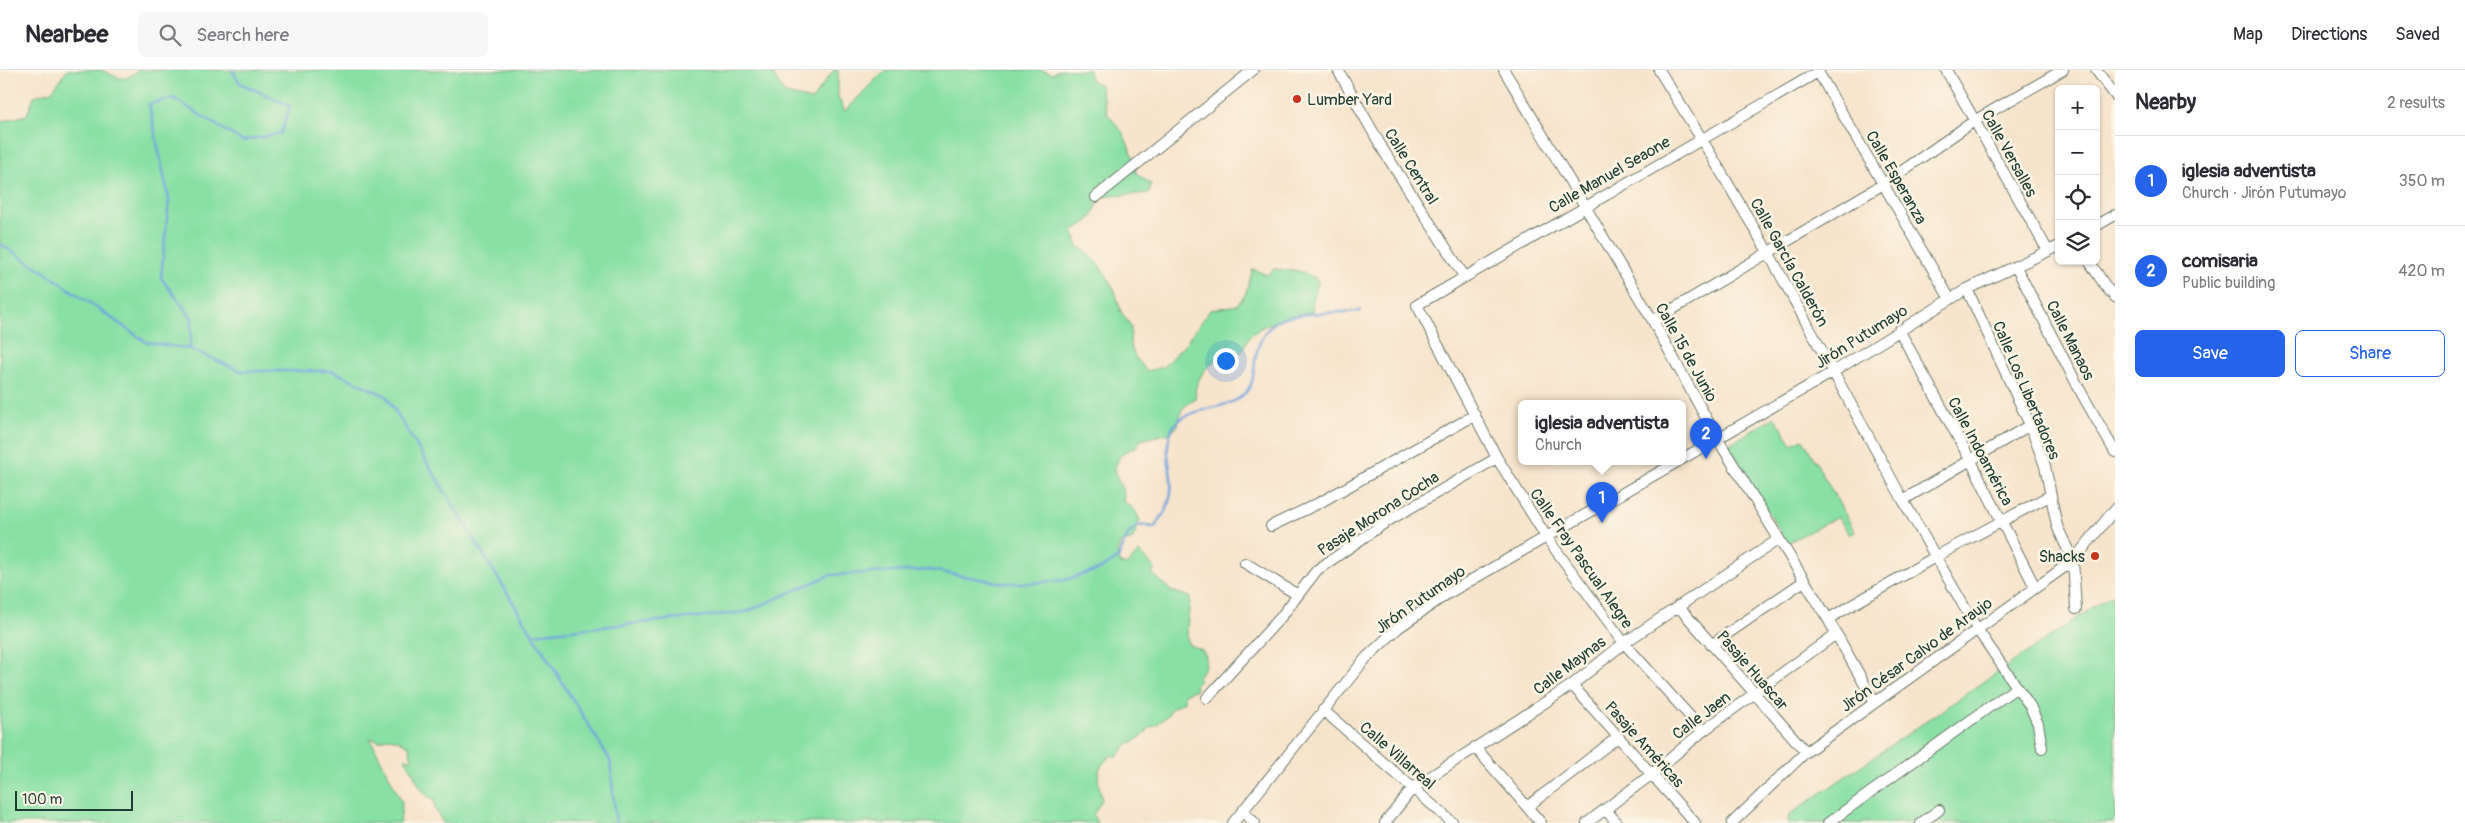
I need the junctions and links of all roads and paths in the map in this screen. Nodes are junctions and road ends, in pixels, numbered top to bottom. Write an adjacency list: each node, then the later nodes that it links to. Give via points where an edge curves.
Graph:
1 (1253, 70): 13 (street)
2 (1338, 70): 22 (street, Calle Central, via 1385,153)
3 (1504, 70): 14 (street, Calle 15 de Junio)
4 (1658, 70): 11 (street, Calle García Calderón)
5 (1946, 70): 10 (street, Calle Versalles)
6 (2063, 70): 10 (street)
7 (2096, 70): 9 (street)
8 (1818, 71): 11 (street, Calle Manuel Seaone); 12 (street, Calle Esperanza)
9 (2115, 95)
10 (1974, 121): 12 (street); 18 (street, Calle Versalles)
11 (1701, 138): 14 (street, Calle Manuel Seaone); 19 (street, Calle García Calderón)
12 (1885, 183): 19 (street); 25 (street, Calle Esperanza)
13 (1096, 196)
14 (1585, 206): 22 (street, Calle Manuel Seaone); 27 (street, Calle 15 de Junio)
15 (2115, 215): 16 (street)
16 (2100, 224)
17 (2055, 248): 18 (street, Jirón Putumayo)
18 (2048, 251): 21 (street, Jirón Putumayo)
19 (1768, 252): 27 (street); 29 (street, Calle García Calderón)
20 (2092, 265): 24 (street)
21 (2016, 267): 23 (street, Jirón Putumayo); 33 (street, Calle Manaos)
22 (1464, 276): 26 (street, Calle Manuel Seaone)
23 (1967, 289): 25 (street, Jirón Putumayo); 31 (street, Calle Los Libertadores)
24 (2115, 297)
25 (1950, 299): 28 (street, Jirón Putumayo)
26 (1417, 305): 30 (street, Calle Fray Pascual Alegre)
27 (1653, 321): 32 (street, Calle 15 de Junio)
28 (1899, 330): 29 (street, Jirón Putumayo); 36 (street, Calle Indoamérica)
29 (1833, 372): 32 (street, Jirón Putumayo); 39 (street, Calle García Calderón)
30 (1475, 415): 35 (street, Calle Fray Pascual Alegre); 42 (street, via 1321,502)
31 (2030, 426): 36 (street); 38 (street, Calle Los Libertadores, via 2045,466)
32 (1717, 438): 34 (street, Jirón Putumayo); 44 (street, Calle 15 de Junio)
33 (2115, 452)
34 (1686, 457)
35 (1497, 458): 43 (street, Calle Fray Pascual Alegre); 50 (street, Pasaje Morona Cocha, via 1386,522 1317,570)
36 (1971, 462): 39 (street); 41 (street, Calle Indoamérica)
37 (1672, 465): 43 (street, Jirón Putumayo)
38 (2051, 495): 41 (street); 46 (street, Calle Los Libertadores, via 2057,526)
39 (1903, 500): 45 (street, Calle García Calderón)
40 (2115, 508): 46 (street, Jirón César Calvo de Araujo)
41 (2001, 520): 45 (street); 49 (street, Calle Indoamérica)
42 (1271, 526)
43 (1547, 538): 56 (street, Calle Fray Pascual Alegre); 63 (street, Jirón Putumayo, via 1447,594 1398,628 1366,658)
44 (1779, 539): 48 (street, Calle 15 de Junio); 51 (street, Calle Maynas)
45 (1935, 557): 53 (street); 54 (street, Calle García Calderón)
46 (2072, 561): 49 (street, Jirón César Calvo de Araujo); 52 (street, Calle Los Libertadores)
47 (1245, 563): 50 (street)
48 (1804, 581): 53 (street, Calle 15 de Junio); 57 (street)
49 (2034, 587): 54 (street, Jirón César Calvo de Araujo)
50 (1298, 595): 61 (street, Pasaje Morona Cocha)
51 (1678, 606): 56 (street, Calle Maynas); 57 (street, Pasaje Huascar)
52 (2076, 609)
53 (1828, 619): 55 (street, Calle 15 de Junio)
54 (1977, 629): 59 (street, Calle García Calderón); 62 (street, Jirón César Calvo de Araujo)
55 (1836, 634): 60 (street, Calle Jaen); 62 (street, Calle 15 de Junio)
56 (1624, 643): 58 (street, Calle Maynas); 64 (street, Calle Fray Pascual Alegre)
57 (1711, 645): 60 (street, Pasaje Huascar)
58 (1572, 685): 65 (street, Pasaje Américas); 66 (street, Calle Maynas)
59 (2017, 687): 67 (street, Calle García Calderón, via 2038,724); 84 (street)
60 (1754, 695): 64 (street, Calle Jaen); 68 (street, Pasaje Huascar)
61 (1207, 698)
62 (1874, 701): 68 (street, Jirón César Calvo de Araujo)
63 (1323, 710): 70 (street, Calle Villarreal); 74 (street, Jirón Putumayo)
64 (1703, 731): 69 (street, Calle Jaen)
65 (1618, 737): 69 (street, Pasaje Américas); 71 (street)
66 (1475, 748): 70 (street, Calle Maynas); 71 (street)
67 (2042, 748)
68 (1806, 752): 83 (street, Jirón César Calvo de Araujo)
69 (1652, 774): 72 (street, Calle Jaen); 75 (street, Pasaje Américas)
70 (1413, 788): 78 (street, Calle Maynas); 79 (street, Calle Villarreal)
71 (1527, 807): 80 (street)
72 (1605, 809): 81 (street, Calle Jaen); 82 (street)
73 (1939, 810): 85 (street)
74 (1243, 812): 76 (street, Jirón Putumayo); 77 (street)
75 (1692, 822)
76 (1233, 823)
77 (1255, 823)
78 (1384, 823)
79 (1453, 823)
80 (1541, 823)
81 (1587, 823)
82 (1617, 823)
83 (1732, 823)
84 (1828, 823)
85 (1921, 823)

